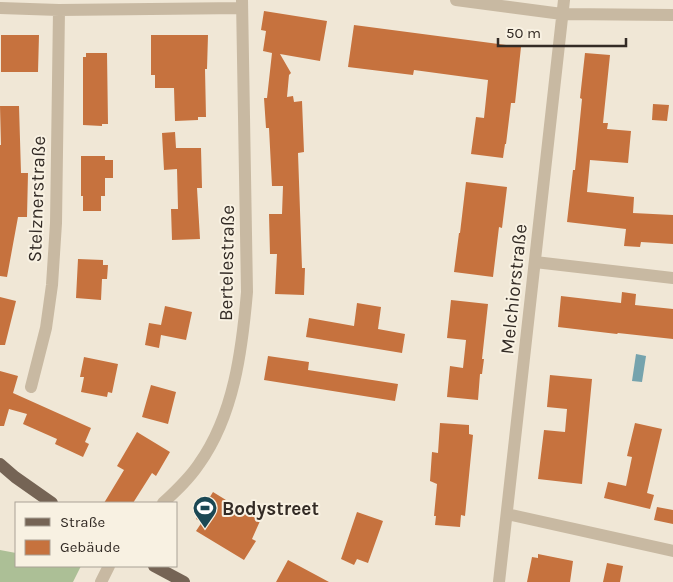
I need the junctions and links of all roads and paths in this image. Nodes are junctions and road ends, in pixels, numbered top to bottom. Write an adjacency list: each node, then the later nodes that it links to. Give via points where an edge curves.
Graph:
1 (456, 0): 6 (street)
2 (564, 0): 6 (street, Melchiorstraße)
3 (242, 4): 5 (street); 13 (street, Bertelestraße, via 247,292 240,359 213,441 194,470)
4 (0, 8): 5 (street)
5 (59, 10): 10 (street, Stelznerstraße, via 52,284 46,328)
6 (562, 14): 7 (street); 8 (street, Melchiorstraße)
7 (673, 16)
8 (535, 262): 9 (street); 14 (street, Melchiorstraße)
9 (673, 278)
10 (31, 387)
11 (0, 464): 12 (main road)
12 (51, 502)
13 (164, 502)
14 (506, 514): 15 (street); 20 (street, Melchiorstraße)
15 (673, 551)
16 (108, 567): 18 (street)
17 (156, 567): 19 (main road)
18 (101, 582)
19 (184, 582)
20 (499, 582)

